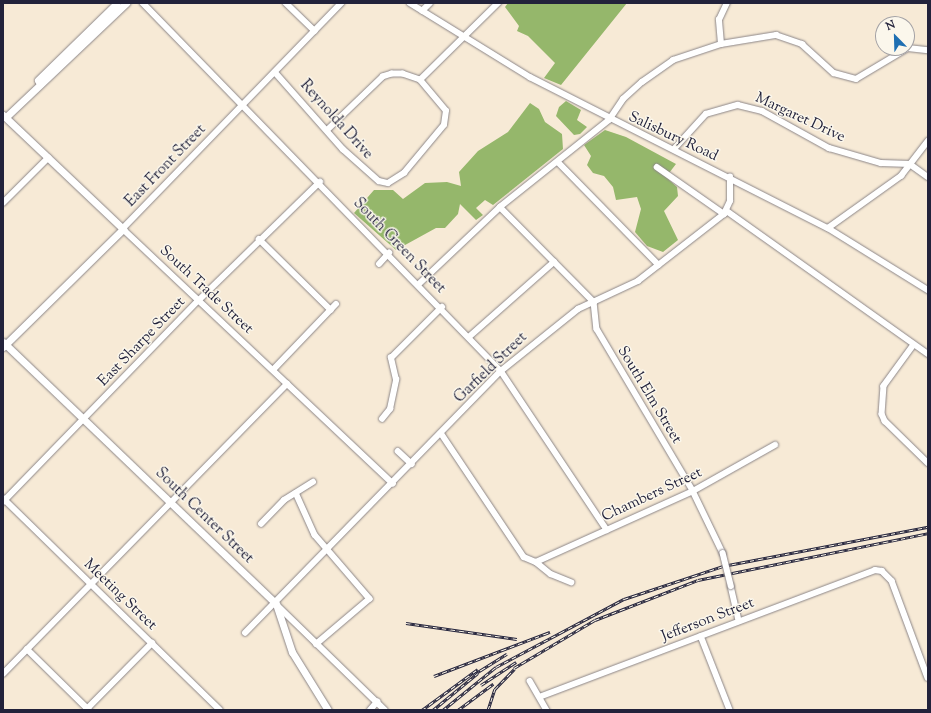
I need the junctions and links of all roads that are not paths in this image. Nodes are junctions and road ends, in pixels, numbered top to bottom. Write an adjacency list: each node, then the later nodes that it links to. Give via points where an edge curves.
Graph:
1 (117, 3): 14 (main road)
2 (126, 3): 14 (main road)
3 (143, 3): 18 (street, South Green Street)
4 (286, 3): 11 (street)
5 (342, 3): 11 (street, East Front Street)
6 (410, 3): 10 (street, Salisbury Road)
7 (430, 3): 10 (street)
8 (498, 3): 12 (street)
9 (727, 3): 13 (street, via 719,20)
10 (422, 11): 12 (street, Salisbury Road)
11 (315, 31): 16 (street, East Front Street)
12 (464, 38): 17 (street); 20 (street, Salisbury Road)
13 (721, 44): 15 (street, via 762,35 789,38 809,49 834,73 856,78 908,48); 20 (street, via 660,68 623,98)
14 (76, 47): 19 (main road, via 38,80 40,84)
15 (928, 50)
16 (275, 72): 18 (street, East Front Street); 21 (street, Reynolda Drive)
17 (420, 80): 21 (street, via 402,73 383,77); 21 (street, Reynolda Drive, via 443,104 446,118 397,180 379,181 347,153)
18 (244, 104): 30 (street, South Green Street); 35 (street, East Front Street)
19 (4, 117): 24 (main road, South Trade Street)
20 (609, 120): 23 (street, Salisbury Road); 25 (street)
21 (328, 130)
22 (928, 141): 26 (street)
23 (674, 149): 26 (street, Margaret Drive, via 698,120 716,109 738,105 762,111 829,148 882,162); 28 (street, Salisbury Road)
24 (48, 158): 31 (street); 35 (main road, South Trade Street)
25 (558, 162): 32 (street); 40 (street)
26 (910, 164): 29 (street); 34 (street, via 884,189)
27 (657, 167): 33 (street)
28 (730, 177): 33 (street); 34 (street, Salisbury Road)
29 (928, 177)
30 (320, 182): 36 (street, East Sharpe Street); 37 (street, South Green Street)
31 (3, 203)
32 (500, 207): 38 (street); 41 (street)
33 (725, 213): 40 (street, Garfield Street); 50 (street)
34 (828, 228): 42 (street, Salisbury Road)
35 (123, 229): 43 (street, South Trade Street); 49 (main road, East Front Street)
36 (259, 239): 43 (street, East Sharpe Street); 47 (street)
37 (389, 253): 39 (street); 41 (street, South Green Street)
38 (554, 262): 44 (street); 48 (street)
39 (379, 264)
40 (659, 265): 44 (street, Garfield Street, via 631,286)
41 (419, 284): 46 (street, South Green Street)
42 (928, 290)
43 (199, 300): 52 (street, South Trade Street); 55 (street, East Sharpe Street)
44 (594, 302): 53 (street, Garfield Street, via 578,309); 64 (street, South Elm Street, via 597,329)
45 (336, 304): 47 (street)
46 (442, 307): 48 (street, South Green Street); 56 (street, via 391,358 396,380 390,409)
47 (331, 310): 52 (street)
48 (470, 336): 53 (street, South Green Street)
49 (4, 345): 55 (main road, South Center Street)
50 (914, 345): 51 (street); 60 (street, via 884,386 882,414 885,422)
51 (928, 354)
52 (273, 370): 54 (street, South Trade Street)
53 (501, 371): 57 (street, Garfield Street); 69 (street, South Green Street)
54 (287, 384): 63 (street, South Trade Street); 67 (street)
55 (84, 418): 66 (street, East Sharpe Street); 67 (main road, South Center Street)
56 (382, 419)
57 (441, 433): 61 (street, Garfield Street); 71 (street, via 524,557)
58 (775, 445): 64 (street, Chambers Street)
59 (398, 451): 61 (street)
60 (928, 463)
61 (412, 464): 63 (street, Garfield Street)
62 (313, 482): 65 (street)
63 (392, 483): 70 (street, Garfield Street)
64 (693, 491): 69 (street, Chambers Street); 75 (street, South Elm Street, bridge, via 724,553)
65 (296, 493): 68 (street); 70 (street, via 315,535)
66 (4, 500): 73 (street, Meeting Street)
67 (171, 502): 73 (street); 74 (main road, South Center Street)
68 (261, 524)
69 (607, 530): 71 (street, Chambers Street)
70 (329, 549): 74 (street, Garfield Street); 79 (street, via 370,599)
71 (536, 562): 72 (street, via 551,574)
72 (572, 582)
73 (91, 584): 78 (street, Meeting Street); 80 (street)
74 (276, 604): 76 (street, Garfield Street); 79 (street, South Center Street); 89 (main road, via 295,659)
75 (739, 621): 77 (street, Jefferson Street); 81 (street, Jefferson Street, via 868,572 882,571 892,581)
76 (245, 633)
77 (701, 636): 85 (street, Jefferson Street); 93 (street)
78 (152, 643): 87 (street); 88 (street, Meeting Street)
79 (317, 644): 86 (street, South Center Street)
80 (27, 649): 82 (street); 87 (street)
81 (926, 668): 83 (street)
82 (3, 674)
83 (928, 678)
84 (530, 681): 85 (street)
85 (542, 696): 92 (street)
86 (377, 702): 90 (street); 91 (street, South Center Street)
87 (88, 710)
88 (220, 710)
89 (328, 710)
90 (370, 710)
91 (385, 710)
92 (547, 710)
93 (730, 710)

